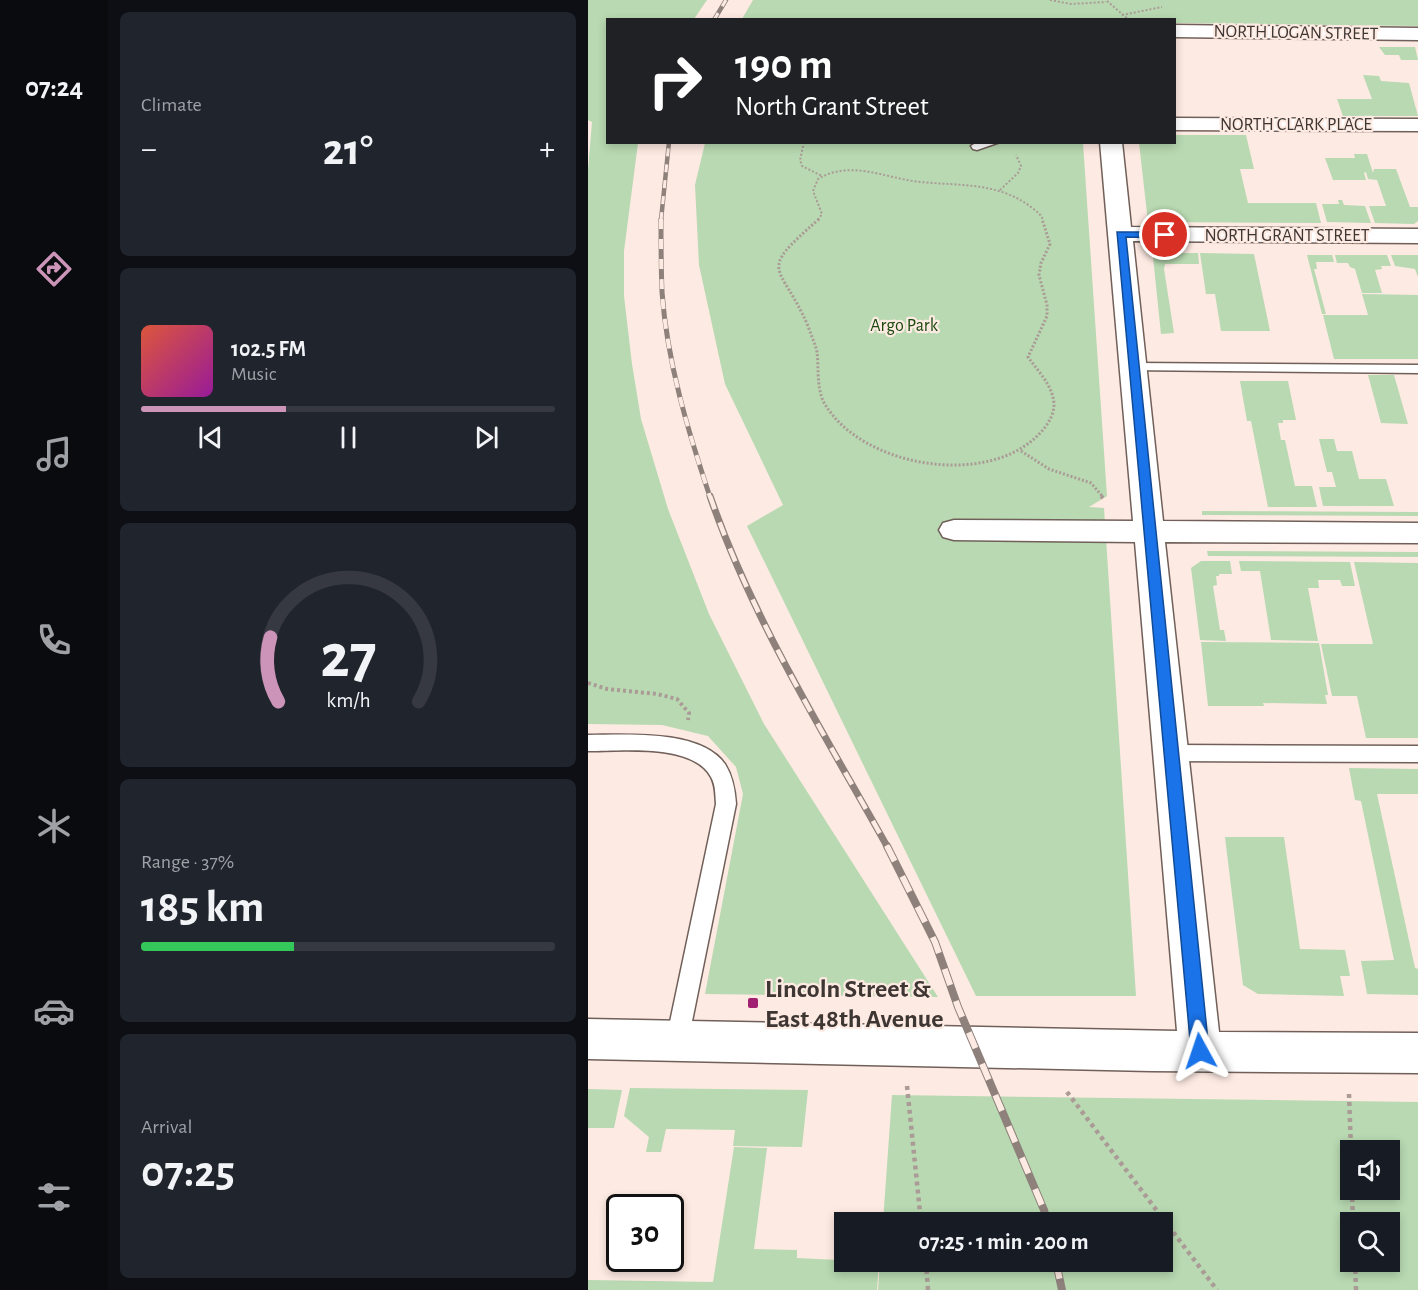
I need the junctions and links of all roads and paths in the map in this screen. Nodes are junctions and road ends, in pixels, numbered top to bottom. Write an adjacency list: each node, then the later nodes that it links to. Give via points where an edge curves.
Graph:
1 (1050, 0): 2 (path, via 1071,4)
2 (1107, 1): 3 (path)
3 (1127, 18)
4 (1176, 31): 5 (street, NORTH LOGAN STREET)
5 (1418, 34)
6 (1176, 124): 7 (street, NORTH CLARK PLACE)
7 (1418, 125)
8 (804, 144): 13 (path, via 802,166)
9 (985, 144): 11 (lane)
10 (1111, 144): 15 (street)
11 (976, 146)
12 (1012, 151): 14 (path, via 1021,166)
13 (822, 177): 14 (path, via 862,170 920,182); 19 (path, via 813,191 822,213 819,219 784,250 777,262 778,276 804,316 815,346 823,403 843,428 880,451 910,461 952,465 994,460)
14 (1000, 190): 19 (path, via 1041,215 1050,244 1041,260 1039,275 1048,305 1046,318 1029,347 1028,357 1054,405 1048,424)
15 (1120, 234): 16 (street, NORTH GRANT STREET); 17 (street)
16 (1418, 236)
17 (1133, 367): 18 (lane); 22 (street)
18 (1418, 369)
19 (1021, 451): 20 (path, via 1049,469 1091,483)
20 (1105, 500)
21 (954, 530): 22 (street)
22 (1150, 532): 23 (street); 27 (street)
23 (1418, 533)
24 (588, 683): 26 (path, via 677,699 689,713)
25 (588, 743): 26 (lane)
26 (686, 747): 30 (lane, via 718,769 725,785 726,804)
27 (1172, 753): 28 (lane); 33 (street)
28 (1418, 754)
29 (588, 1039): 30 (street)
30 (677, 1041): 31 (street)
31 (903, 1046): 32 (street); 37 (path)
32 (1037, 1048): 33 (street); 41 (path)
33 (1200, 1051): 34 (street)
34 (1347, 1053): 35 (street); 36 (path)
35 (1418, 1053)
36 (1351, 1140)
37 (920, 1212)
38 (927, 1272): 40 (path)
39 (1355, 1272): 42 (path)
40 (928, 1290)
41 (1217, 1290)
42 (1356, 1290)

